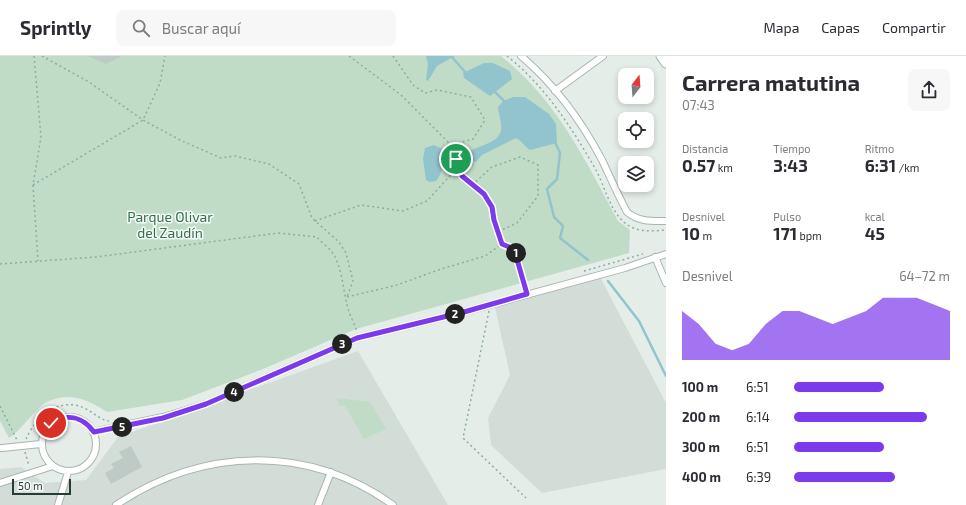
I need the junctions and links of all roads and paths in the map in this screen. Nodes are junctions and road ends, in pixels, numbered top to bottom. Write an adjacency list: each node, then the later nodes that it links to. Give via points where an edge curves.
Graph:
1 (34, 56): 15 (path, via 40,137)
2 (42, 56): 12 (path, via 89,82)
3 (165, 56): 12 (path, via 160,83)
4 (348, 56): 13 (path, via 401,96)
5 (393, 56): 13 (path, via 413,85 425,93 437,90 471,97 485,120 473,139)
6 (507, 56): 19 (path, via 545,93 577,136 623,222 642,230)
7 (522, 56): 11 (street)
8 (603, 56): 11 (street)
9 (661, 56): 10 (street)
10 (666, 63)
11 (555, 91): 18 (street, via 572,112 601,158 627,212 634,218 644,221)
12 (143, 120): 15 (path); 17 (path, via 221,158 235,156 269,164 299,184)
13 (451, 145): 16 (path, via 462,176)
14 (456, 170): 17 (path, via 427,202 403,211 361,205)
15 (33, 185): 24 (path)
16 (472, 185): 20 (path, via 484,194 492,207); 20 (path, via 492,167 520,158 538,165 538,196 517,223)
17 (315, 221): 28 (path, via 340,242 346,254 353,280)
18 (666, 221)
19 (666, 230)
20 (498, 232): 21 (path)
21 (502, 244): 27 (path, via 514,249); 28 (path, via 485,256)
22 (666, 254): 23 (street)
23 (655, 257): 26 (street); 27 (street, via 625,268)
24 (38, 261): 25 (path); 28 (path, via 96,257 278,233 317,237 332,253)
25 (0, 264)
26 (666, 283)
27 (527, 294): 29 (street)
28 (347, 297): 30 (path, via 347,305)
29 (491, 304): 32 (street, via 357,338 206,404 163,418); 41 (path, via 463,438)
30 (357, 332)
31 (0, 406): 34 (path, via 17,440)
32 (94, 432): 33 (street, via 82,420 66,417 51,423 42,436); 38 (street, via 96,448 89,462 76,471)
33 (41, 444): 34 (street); 36 (street, via 46,460)
34 (24, 445): 35 (street); 37 (path)
35 (2, 448)
36 (52, 466): 37 (street); 38 (street)
37 (30, 472): 40 (street)
38 (68, 472): 42 (street)
39 (332, 472): 43 (street, via 297,462 260,460 215,464 150,484); 44 (street); 45 (street, via 375,492)
40 (0, 483)
41 (526, 498)
42 (59, 504)
43 (116, 505)
44 (318, 505)
45 (393, 505)

